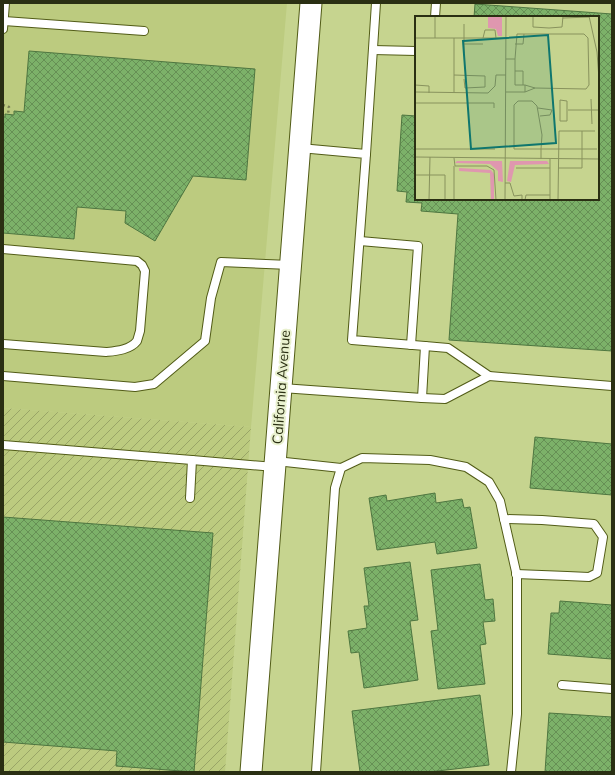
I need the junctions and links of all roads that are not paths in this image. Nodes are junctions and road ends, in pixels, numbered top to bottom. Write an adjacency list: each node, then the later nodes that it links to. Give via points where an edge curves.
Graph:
1 (5, 3): 6 (lane)
2 (310, 3): 10 (main road, California Avenue)
3 (376, 3): 8 (lane)
4 (436, 3): 5 (lane)
5 (435, 16)
6 (3, 25): 7 (lane)
7 (144, 31)
8 (373, 50): 9 (lane); 11 (lane)
9 (415, 51)
10 (299, 148): 11 (lane); 14 (main road, California Avenue)
11 (366, 154): 12 (lane)
12 (360, 241): 16 (lane, via 418,246); 16 (lane, via 352,340)
13 (3, 249): 15 (lane, via 137,262 142,265 144,271 140,332 132,346 120,351 106,352)
14 (290, 265): 18 (lane, via 221,262 211,298 205,341 154,384 135,387); 21 (main road, California Avenue)
15 (3, 344)
16 (411, 345): 17 (lane)
17 (426, 346): 19 (lane, via 448,348); 22 (lane)
18 (3, 376)
19 (489, 376): 20 (lane); 22 (lane, via 445,399)
20 (612, 386)
21 (281, 388): 22 (lane); 25 (main road, California Avenue)
22 (422, 398)
23 (3, 445): 24 (lane)
24 (192, 460): 25 (lane); 27 (lane)
25 (275, 464): 26 (lane); 32 (main road, California Avenue)
26 (341, 468): 28 (lane, via 362,458 430,460 466,467 489,482 500,501); 33 (lane, via 335,488)
27 (190, 498)
28 (504, 519): 29 (lane); 29 (lane, via 594,524 603,537 597,573 589,577)
29 (516, 574): 34 (lane, via 517,714)
30 (562, 685): 31 (lane)
31 (612, 689)
32 (251, 772)
33 (316, 772)
34 (512, 772)

